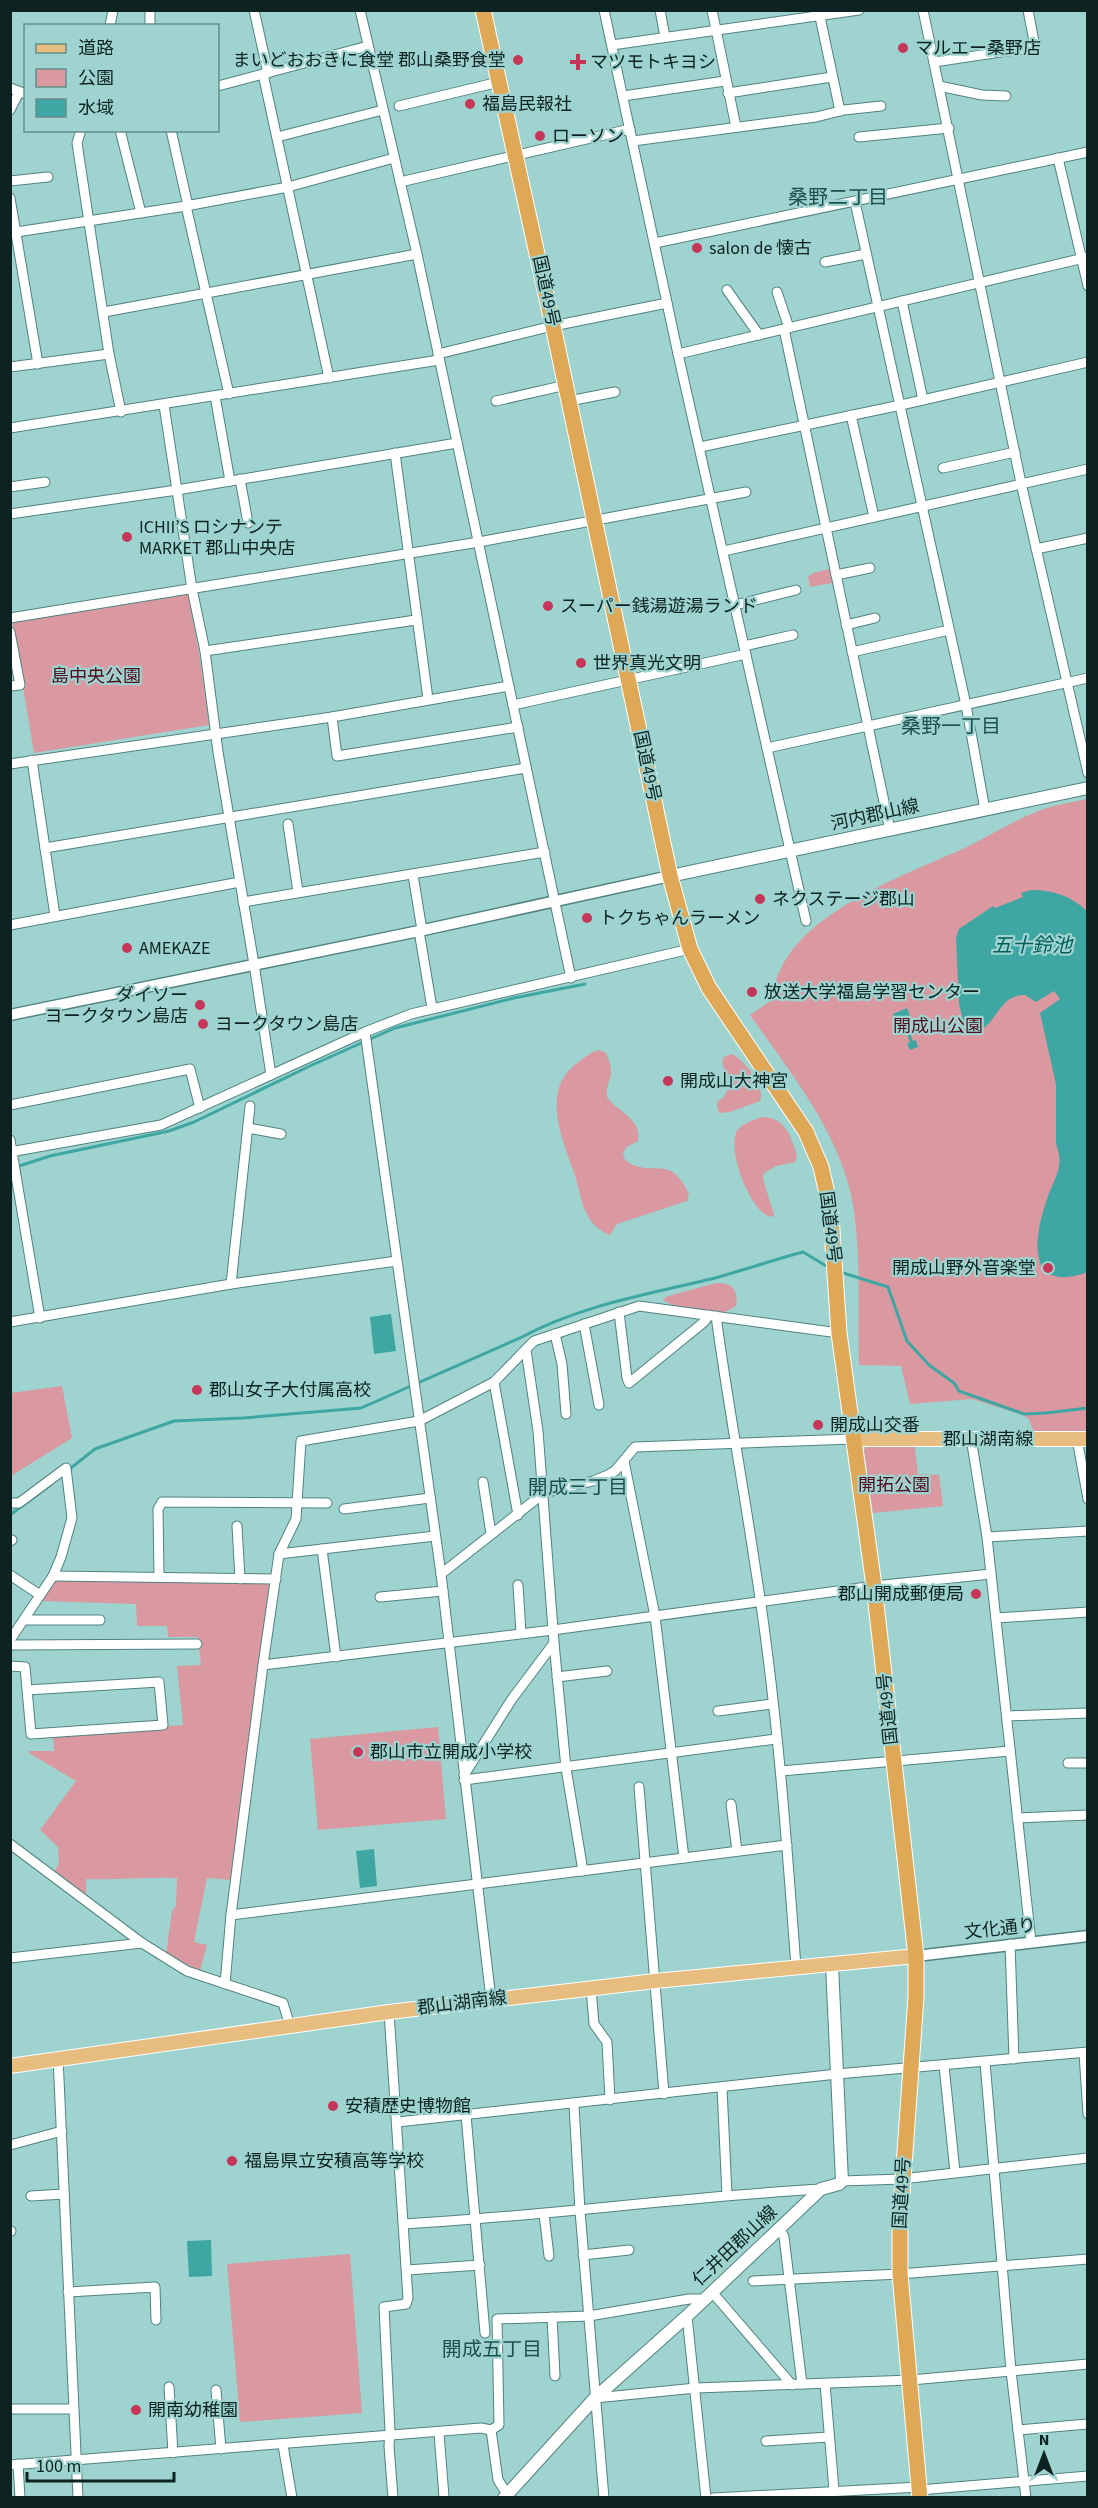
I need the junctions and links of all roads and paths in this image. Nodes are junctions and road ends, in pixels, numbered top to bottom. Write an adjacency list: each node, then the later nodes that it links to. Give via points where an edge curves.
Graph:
1 (254, 10): 16 (street)
2 (483, 10): 19 (highway, 国道49号)
3 (604, 10): 13 (street)
4 (660, 10): 12 (street)
5 (712, 10): 11 (street)
6 (859, 10): 10 (street)
7 (923, 10): 15 (street)
8 (1028, 10): 15 (street, via 1035,47)
9 (362, 11): 14 (street)
10 (814, 14): 11 (street); 17 (street)
11 (716, 29): 12 (street); 18 (street)
12 (665, 37): 13 (street)
13 (612, 45): 24 (street)
14 (368, 46): 16 (street); 29 (street)
15 (934, 62): 21 (street)
16 (266, 74): 20 (street); 37 (street)
17 (831, 77): 23 (street); 30 (street)
18 (725, 81): 23 (street); 24 (street)
19 (499, 82): 26 (street); 41 (highway, 国道49号)
20 (219, 86)
21 (939, 86): 25 (street); 32 (street)
22 (18, 91): 28 (street)
23 (728, 93): 31 (street)
24 (623, 96): 33 (street)
25 (1006, 96)
26 (399, 106)
27 (881, 106): 30 (street)
28 (10, 110)
29 (383, 110): 37 (street); 42 (street)
30 (840, 111): 31 (street)
31 (736, 127): 39 (street)
32 (949, 128): 38 (street); 45 (street)
33 (630, 129): 39 (street); 41 (street)
34 (80, 132): 53 (street, via 77,143)
35 (121, 132): 52 (street)
36 (171, 132): 51 (street)
37 (277, 137): 48 (street)
38 (859, 137)
39 (633, 141): 55 (street)
40 (1088, 152): 43 (street)
41 (516, 155): 47 (street); 70 (highway, 国道49号)
42 (394, 158): 47 (street); 48 (street)
43 (1058, 158): 45 (street); 58 (street)
44 (48, 177): 46 (street)
45 (958, 179): 50 (street); 61 (street)
46 (10, 181)
47 (400, 182): 56 (street)
48 (288, 187): 51 (street); 60 (street)
49 (10, 198): 54 (street)
50 (855, 202): 55 (street); 57 (street)
51 (187, 206): 52 (street); 64 (street)
52 (141, 213): 53 (street)
53 (89, 221): 54 (street); 69 (street)
54 (13, 232): 77 (street)
55 (655, 243): 67 (street)
56 (417, 254): 60 (street); 75 (street)
57 (866, 254): 59 (street); 68 (street)
58 (1084, 257): 61 (street); 62 (street)
59 (825, 262)
60 (308, 276): 64 (street); 79 (street)
61 (980, 283): 66 (street); 80 (street)
62 (1088, 286)
63 (727, 290): 72 (street)
64 (206, 292): 69 (street); 83 (street)
65 (777, 292): 71 (street)
66 (902, 301): 68 (street); 85 (street)
67 (667, 303): 70 (street); 74 (street)
68 (878, 306): 71 (street); 89 (street)
69 (104, 312): 73 (street)
70 (553, 326): 75 (street); 81 (highway, 国道49号)
71 (787, 328): 72 (street); 92 (street)
72 (759, 335): 74 (street)
73 (109, 354): 77 (street); 90 (street)
74 (678, 354): 95 (street)
75 (439, 357): 79 (street); 94 (street)
76 (1088, 362): 80 (street)
77 (38, 364): 78 (street)
78 (10, 367)
79 (329, 378): 83 (street)
80 (1001, 381): 85 (street); 96 (street)
81 (566, 385): 86 (street); 87 (highway, 国道49号)
82 (615, 392): 87 (street)
83 (229, 394): 84 (street)
84 (215, 396): 88 (street); 102 (street)
85 (923, 400): 89 (street)
86 (496, 401)
87 (569, 401): 111 (highway, 国道49号)
88 (164, 405): 90 (street); 105 (street)
89 (901, 405): 91 (street); 108 (street)
90 (121, 412): 93 (street)
91 (851, 415): 92 (street); 110 (street)
92 (804, 425): 95 (street); 113 (street)
93 (10, 428)
94 (457, 443): 97 (street); 115 (street)
95 (700, 447): 107 (street)
96 (1015, 452): 98 (street); 103 (street)
97 (395, 453): 100 (street); 118 (street)
98 (943, 468)
99 (1088, 469): 103 (street)
100 (240, 480): 102 (street); 112 (street)
101 (45, 482): 104 (street)
102 (230, 482): 105 (street)
103 (1021, 483): 108 (street); 116 (street)
104 (10, 487)
105 (177, 490): 109 (street); 121 (street)
106 (746, 492): 107 (street)
107 (712, 499): 111 (street); 117 (street)
108 (922, 506): 110 (street); 128 (street)
109 (10, 514)
110 (874, 517): 113 (street)
111 (594, 522): 115 (street); 135 (highway, 国道49号)
112 (248, 523)
113 (826, 528): 117 (street); 120 (street)
114 (1088, 538): 116 (street)
115 (479, 542): 118 (street); 138 (street)
116 (1036, 549): 136 (street)
117 (724, 551): 123 (street)
118 (408, 554): 121 (street); 126 (street)
119 (870, 568): 120 (street)
120 (836, 575): 127 (street)
121 (192, 589): 124 (street); 132 (street)
122 (796, 590): 123 (street)
123 (735, 605): 131 (street)
124 (10, 618)
125 (875, 618): 127 (street)
126 (416, 620): 132 (street); 139 (street)
127 (846, 625): 133 (street)
128 (950, 630): 133 (street); 141 (street)
129 (10, 632): 137 (street, via 20,685)
130 (794, 635): 131 (street)
131 (745, 650): 135 (street); 146 (street)
132 (205, 651): 145 (street)
133 (852, 652): 143 (street)
134 (1088, 678): 136 (street)
135 (630, 679): 140 (street); 160 (highway, 国道49号)
136 (1065, 683): 141 (street); 150 (street)
137 (10, 686)
138 (509, 686): 139 (street); 140 (street)
139 (428, 699): 142 (street)
140 (513, 705): 144 (street)
141 (966, 705): 143 (street); 152 (street)
142 (332, 717): 144 (street, via 337,756); 145 (street)
143 (868, 726): 146 (street); 155 (street)
144 (518, 727): 149 (street)
145 (215, 733): 147 (street); 153 (street)
146 (767, 748): 157 (street)
147 (32, 760): 148 (street); 156 (street)
148 (10, 764)
149 (526, 768): 153 (street); 158 (street)
150 (1088, 773)
151 (1088, 788): 152 (main road, 河内郡山線)
152 (985, 810): 155 (main road, 河内郡山線)
153 (230, 818): 156 (street); 161 (street)
154 (288, 824): 162 (street)
155 (890, 830): 157 (main road, 河内郡山線)
156 (45, 848): 165 (street)
157 (789, 851): 160 (main road, 河内郡山線); 166 (street)
158 (545, 852): 159 (street); 164 (street)
159 (413, 875): 162 (street); 168 (street)
160 (670, 876): 164 (street); 169 (highway, 国道49号)
161 (240, 882): 163 (street); 165 (street)
162 (298, 892): 163 (street)
163 (243, 902): 170 (street)
164 (556, 902): 168 (street); 171 (street)
165 (55, 916): 167 (street)
166 (806, 921)
167 (10, 925)
168 (421, 931): 170 (street); 172 (street)
169 (690, 949): 171 (street); 190 (highway, 国道49号, via 722,1011 806,1132 818,1159 831,1215)
170 (254, 964): 173 (street); 175 (street)
171 (571, 978): 172 (street)
172 (432, 1008): 174 (street)
173 (10, 1016)
174 (365, 1032): 175 (street); 183 (street)
175 (271, 1075): 178 (street)
176 (10, 1105): 178 (street, via 190,1069)
177 (250, 1106): 179 (street)
178 (200, 1108): 182 (street, via 161,1125)
179 (248, 1128): 180 (street); 184 (street)
180 (280, 1134)
181 (10, 1140): 182 (street)
182 (12, 1152): 187 (street)
183 (397, 1261): 184 (street); 196 (street)
184 (231, 1284): 187 (street)
185 (619, 1312): 186 (street, via 639,1305); 186 (street, via 629,1383); 189 (street)
186 (712, 1316): 190 (street); 200 (street)
187 (39, 1318): 188 (street)
188 (10, 1322)
189 (585, 1324): 191 (street); 194 (street)
190 (839, 1333): 198 (highway, 国道49号)
191 (555, 1334): 192 (street, via 534,1341); 195 (street)
192 (526, 1350): 193 (street); 203 (street)
193 (494, 1382): 196 (street); 210 (street)
194 (599, 1406)
195 (566, 1414)
196 (419, 1421): 204 (street); 206 (street, via 301,1441)
197 (971, 1438): 198 (main road, 郡山湖南線); 199 (main road, 郡山湖南線); 215 (street)
198 (853, 1439): 200 (street); 228 (highway, 国道49号)
199 (1082, 1439): 205 (street)
200 (734, 1443): 201 (street, via 635,1448); 232 (street)
201 (624, 1461): 203 (street, via 615,1471 593,1482); 234 (street)
202 (483, 1482): 213 (street)
203 (544, 1493): 210 (street); 238 (street)
204 (430, 1498): 209 (street); 214 (street)
205 (1088, 1499)
206 (298, 1501): 208 (street); 219 (street, via 296,1519); 224 (street, via 162,1502 158,1509)
207 (10, 1503): 223 (street, via 19,1503 66,1468 72,1518)
208 (327, 1503)
209 (344, 1509)
210 (518, 1515): 213 (street)
211 (237, 1526): 218 (street)
212 (1088, 1531): 215 (street)
213 (492, 1534): 220 (street)
214 (435, 1536): 217 (street); 220 (street)
215 (987, 1537): 221 (street)
216 (250, 1544): 218 (street)
217 (322, 1549): 219 (street); 245 (street)
218 (239, 1553): 225 (street)
219 (279, 1554): 226 (street)
220 (441, 1574): 229 (street)
221 (991, 1574): 228 (street); 235 (street)
222 (10, 1575): 230 (street)
223 (53, 1576): 224 (street); 230 (street)
224 (159, 1577): 225 (street)
225 (240, 1579): 226 (street)
226 (276, 1579): 246 (street)
227 (518, 1585): 239 (street)
228 (874, 1586): 232 (street); 258 (highway, 国道49号)
229 (443, 1591): 231 (street); 241 (street)
230 (40, 1595): 236 (street)
231 (380, 1597)
232 (759, 1600): 234 (street); 251 (street)
233 (1088, 1612): 235 (street)
234 (655, 1616): 238 (street); 257 (street)
235 (996, 1618): 254 (street)
236 (24, 1620): 237 (street); 240 (street)
237 (100, 1620)
238 (553, 1630): 239 (street); 242 (street)
239 (521, 1633): 241 (street)
240 (10, 1640)
241 (449, 1642): 245 (street); 263 (street)
242 (554, 1643): 249 (street); 263 (street, via 512,1699)
243 (197, 1644): 244 (street)
244 (10, 1645)
245 (336, 1657): 246 (street)
246 (263, 1665): 275 (street)
247 (10, 1666): 250 (street, via 25,1667)
248 (607, 1671): 249 (street)
249 (557, 1677): 261 (street)
250 (27, 1690): 250 (street, via 31,1734 163,1725 159,1682)
251 (772, 1704): 252 (street); 255 (street)
252 (718, 1711)
253 (1088, 1713): 254 (street)
254 (1007, 1716): 256 (street)
255 (776, 1739): 257 (street); 262 (street)
256 (1010, 1751): 258 (street); 267 (street)
257 (670, 1754): 261 (street); 271 (street)
258 (894, 1762): 262 (street); 280 (highway, 国道49号)
259 (1088, 1762): 260 (street)
260 (1068, 1763)
261 (566, 1768): 263 (street); 273 (street)
262 (781, 1771): 269 (street)
263 (464, 1778): 274 (street)
264 (639, 1787): 272 (street)
265 (731, 1804): 270 (street)
266 (1088, 1815): 267 (street)
267 (1017, 1818): 277 (street)
268 (10, 1844): 278 (street)
269 (787, 1845): 270 (street); 283 (street)
270 (737, 1851): 271 (street)
271 (684, 1858): 272 (street)
272 (645, 1863): 273 (street); 284 (street)
273 (583, 1871): 274 (street)
274 (476, 1885): 275 (street); 287 (street)
275 (231, 1915): 285 (street)
276 (1088, 1936): 277 (street, 文化通り)
277 (1031, 1942): 279 (street, 文化通り)
278 (142, 1943): 281 (street); 285 (street, via 188,1971)
279 (1010, 1944): 280 (street, 文化通り); 292 (street)
280 (916, 1956): 282 (main road, 郡山湖南線); 296 (highway, 国道49号)
281 (10, 1958)
282 (832, 1965): 283 (main road, 郡山湖南線); 297 (main road)
283 (796, 1967): 284 (main road, 郡山湖南線)
284 (655, 1981): 286 (main road, 郡山湖南線); 299 (street)
285 (225, 1984): 289 (street, via 283,2003)
286 (591, 1988): 287 (main road, 郡山湖南線); 300 (street, via 594,2024 607,2042)
287 (492, 1999): 288 (main road, 郡山湖南線)
288 (389, 2012): 289 (main road, 郡山湖南線); 304 (street)
289 (290, 2026): 291 (main road, 郡山湖南線)
290 (1086, 2053): 292 (street); 303 (street)
291 (58, 2057): 294 (main road, 郡山湖南線); 305 (street)
292 (1014, 2059): 293 (street)
293 (984, 2062): 295 (street); 308 (street)
294 (10, 2066)
295 (944, 2066): 296 (street); 309 (street)
296 (910, 2069): 297 (street); 310 (highway, 国道49号)
297 (837, 2074): 298 (street); 311 (main road)
298 (722, 2088): 299 (street); 314 (street)
299 (664, 2094): 300 (street)
300 (610, 2100): 301 (street)
301 (574, 2104): 302 (street); 316 (street)
302 (466, 2115): 304 (street); 318 (street)
303 (1088, 2115)
304 (398, 2122): 319 (street)
305 (62, 2131): 306 (street); 313 (street)
306 (10, 2145)
307 (1088, 2158): 308 (street)
308 (992, 2168): 309 (street); 326 (street)
309 (954, 2172): 310 (street)
310 (902, 2179): 311 (street); 328 (highway, 国道49号)
311 (842, 2181): 312 (main road, 仁井田郡山線)
312 (821, 2190): 314 (street); 320 (main road, 仁井田郡山線)
313 (64, 2194): 315 (street); 331 (street)
314 (727, 2195): 316 (street)
315 (31, 2196)
316 (580, 2211): 317 (street); 322 (street)
317 (544, 2214): 318 (street); 323 (street)
318 (477, 2220): 319 (street); 325 (street)
319 (404, 2224): 327 (street)
320 (780, 2229): 329 (street); 332 (main road, 仁井田郡山線)
321 (628, 2250): 322 (street)
322 (584, 2255): 333 (street)
323 (549, 2256)
324 (1088, 2259): 326 (street)
325 (480, 2265): 327 (street); 337 (street)
326 (1001, 2266): 328 (street); 341 (street)
327 (407, 2270): 356 (street, via 407,2303 384,2307)
328 (900, 2274): 329 (street); 343 (highway, 国道49号)
329 (788, 2279): 330 (street); 345 (street)
330 (753, 2281)
331 (68, 2292): 336 (street, via 155,2287); 351 (street)
332 (709, 2296): 333 (street); 334 (main road, 仁井田郡山線); 345 (street)
333 (589, 2316): 335 (street); 349 (street)
334 (687, 2316): 347 (street); 349 (main road, 仁井田郡山線)
335 (552, 2317): 338 (street, via 497,2319); 342 (street)
336 (156, 2320)
337 (485, 2333): 338 (street); 339 (street)
338 (497, 2333): 353 (street, via 499,2425)
339 (474, 2334)
340 (1088, 2364): 341 (street)
341 (1011, 2371): 343 (street); 354 (street)
342 (555, 2376)
343 (911, 2380): 344 (street); 367 (highway, 国道49号)
344 (825, 2384): 345 (street); 357 (street)
345 (797, 2385): 347 (street)
346 (169, 2387): 361 (street)
347 (696, 2388): 349 (street); 376 (street)
348 (216, 2390): 360 (street)
349 (595, 2398): 369 (main road, 仁井田郡山線); 375 (street)
350 (10, 2409): 351 (street)
351 (73, 2409): 362 (street)
352 (1088, 2424): 354 (street)
353 (491, 2430): 355 (street); 369 (street, via 498,2480)
354 (1018, 2430): 365 (street)
355 (439, 2433): 356 (street); 370 (street)
356 (390, 2436): 359 (street); 374 (street)
357 (830, 2437): 358 (street); 366 (street)
358 (766, 2441)
359 (283, 2445): 360 (street); 373 (street)
360 (220, 2450): 361 (street)
361 (173, 2453): 362 (street)
362 (75, 2459): 363 (street); 372 (street)
363 (14, 2464): 371 (street)
364 (1088, 2476): 365 (street)
365 (1024, 2481): 367 (street); 378 (street)
366 (834, 2490): 367 (street); 368 (street)
367 (919, 2492)
368 (812, 2494): 377 (street)
369 (505, 2496)
370 (444, 2497)
371 (20, 2498)
372 (78, 2498)
373 (292, 2498)
374 (393, 2498)
375 (604, 2498)
376 (706, 2498)
377 (713, 2498)
378 (1026, 2498)

